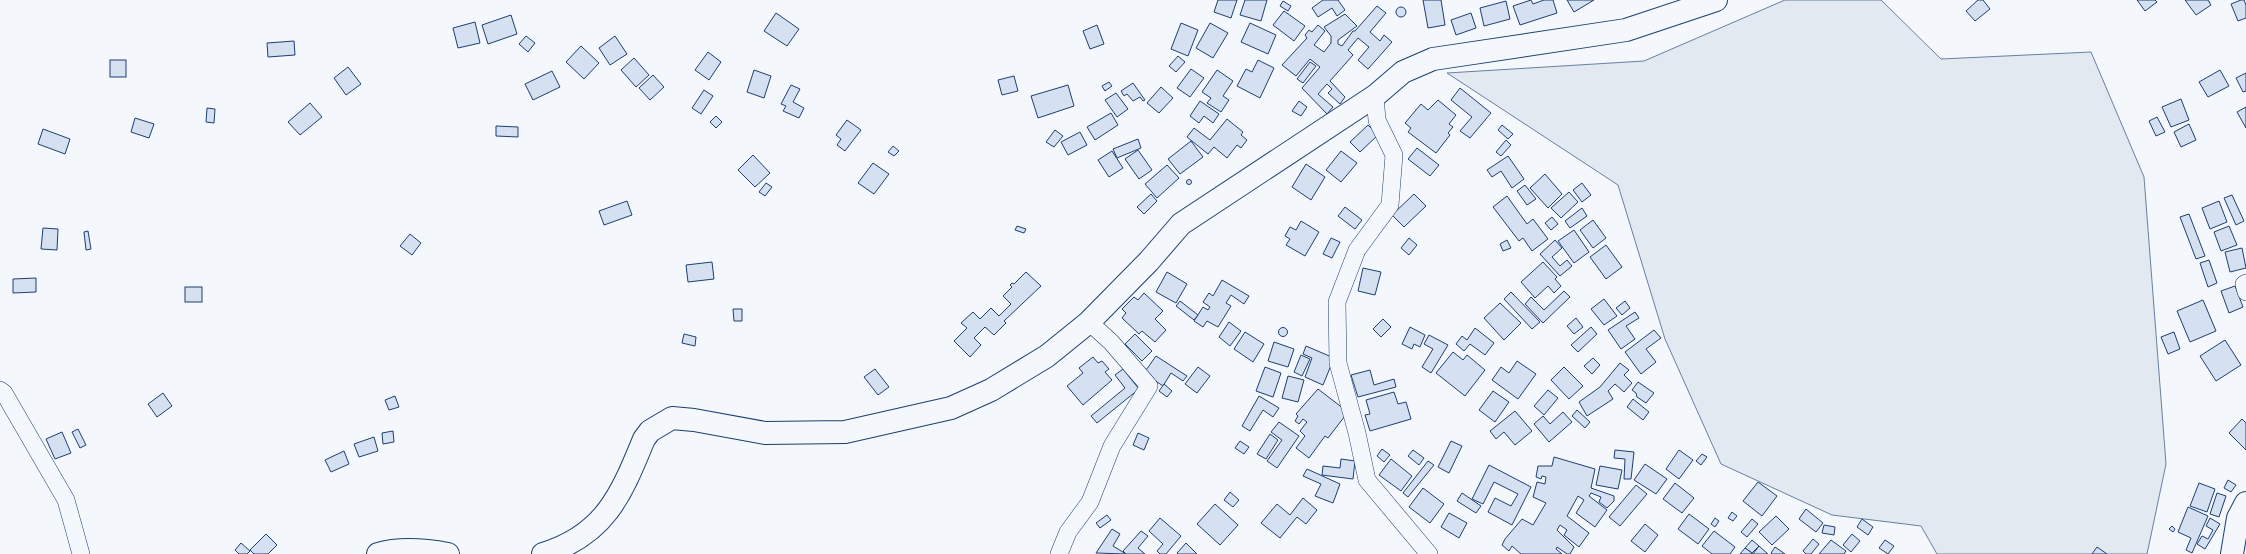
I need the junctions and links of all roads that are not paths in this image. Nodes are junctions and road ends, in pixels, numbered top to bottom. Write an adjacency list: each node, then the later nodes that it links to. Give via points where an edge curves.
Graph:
1 (1716, 0): 2 (main road, via 1626,30 1433,59 1403,72)
2 (1375, 96): 5 (main road, via 1181,224); 13 (street, via 1377,120 1394,155 1390,205 1357,250 1337,302 1338,363 1367,480)
3 (2246, 283): 4 (street)
4 (2246, 292)
5 (1089, 322): 11 (main road, via 1047,356 991,390 951,408 844,432 765,433 672,418 650,431 644,439 617,498 593,529 565,547); 12 (street, via 1111,342 1149,386 1112,446 1090,502 1068,532)
6 (0, 390): 8 (street, via 66,500)
7 (2246, 503): 14 (main road, via 2238,518)
8 (81, 554)
9 (378, 554): 10 (main road, via 388,551 434,551)
10 (448, 554)
11 (543, 554)
12 (1059, 554)
13 (1428, 554)
14 (2232, 554)

